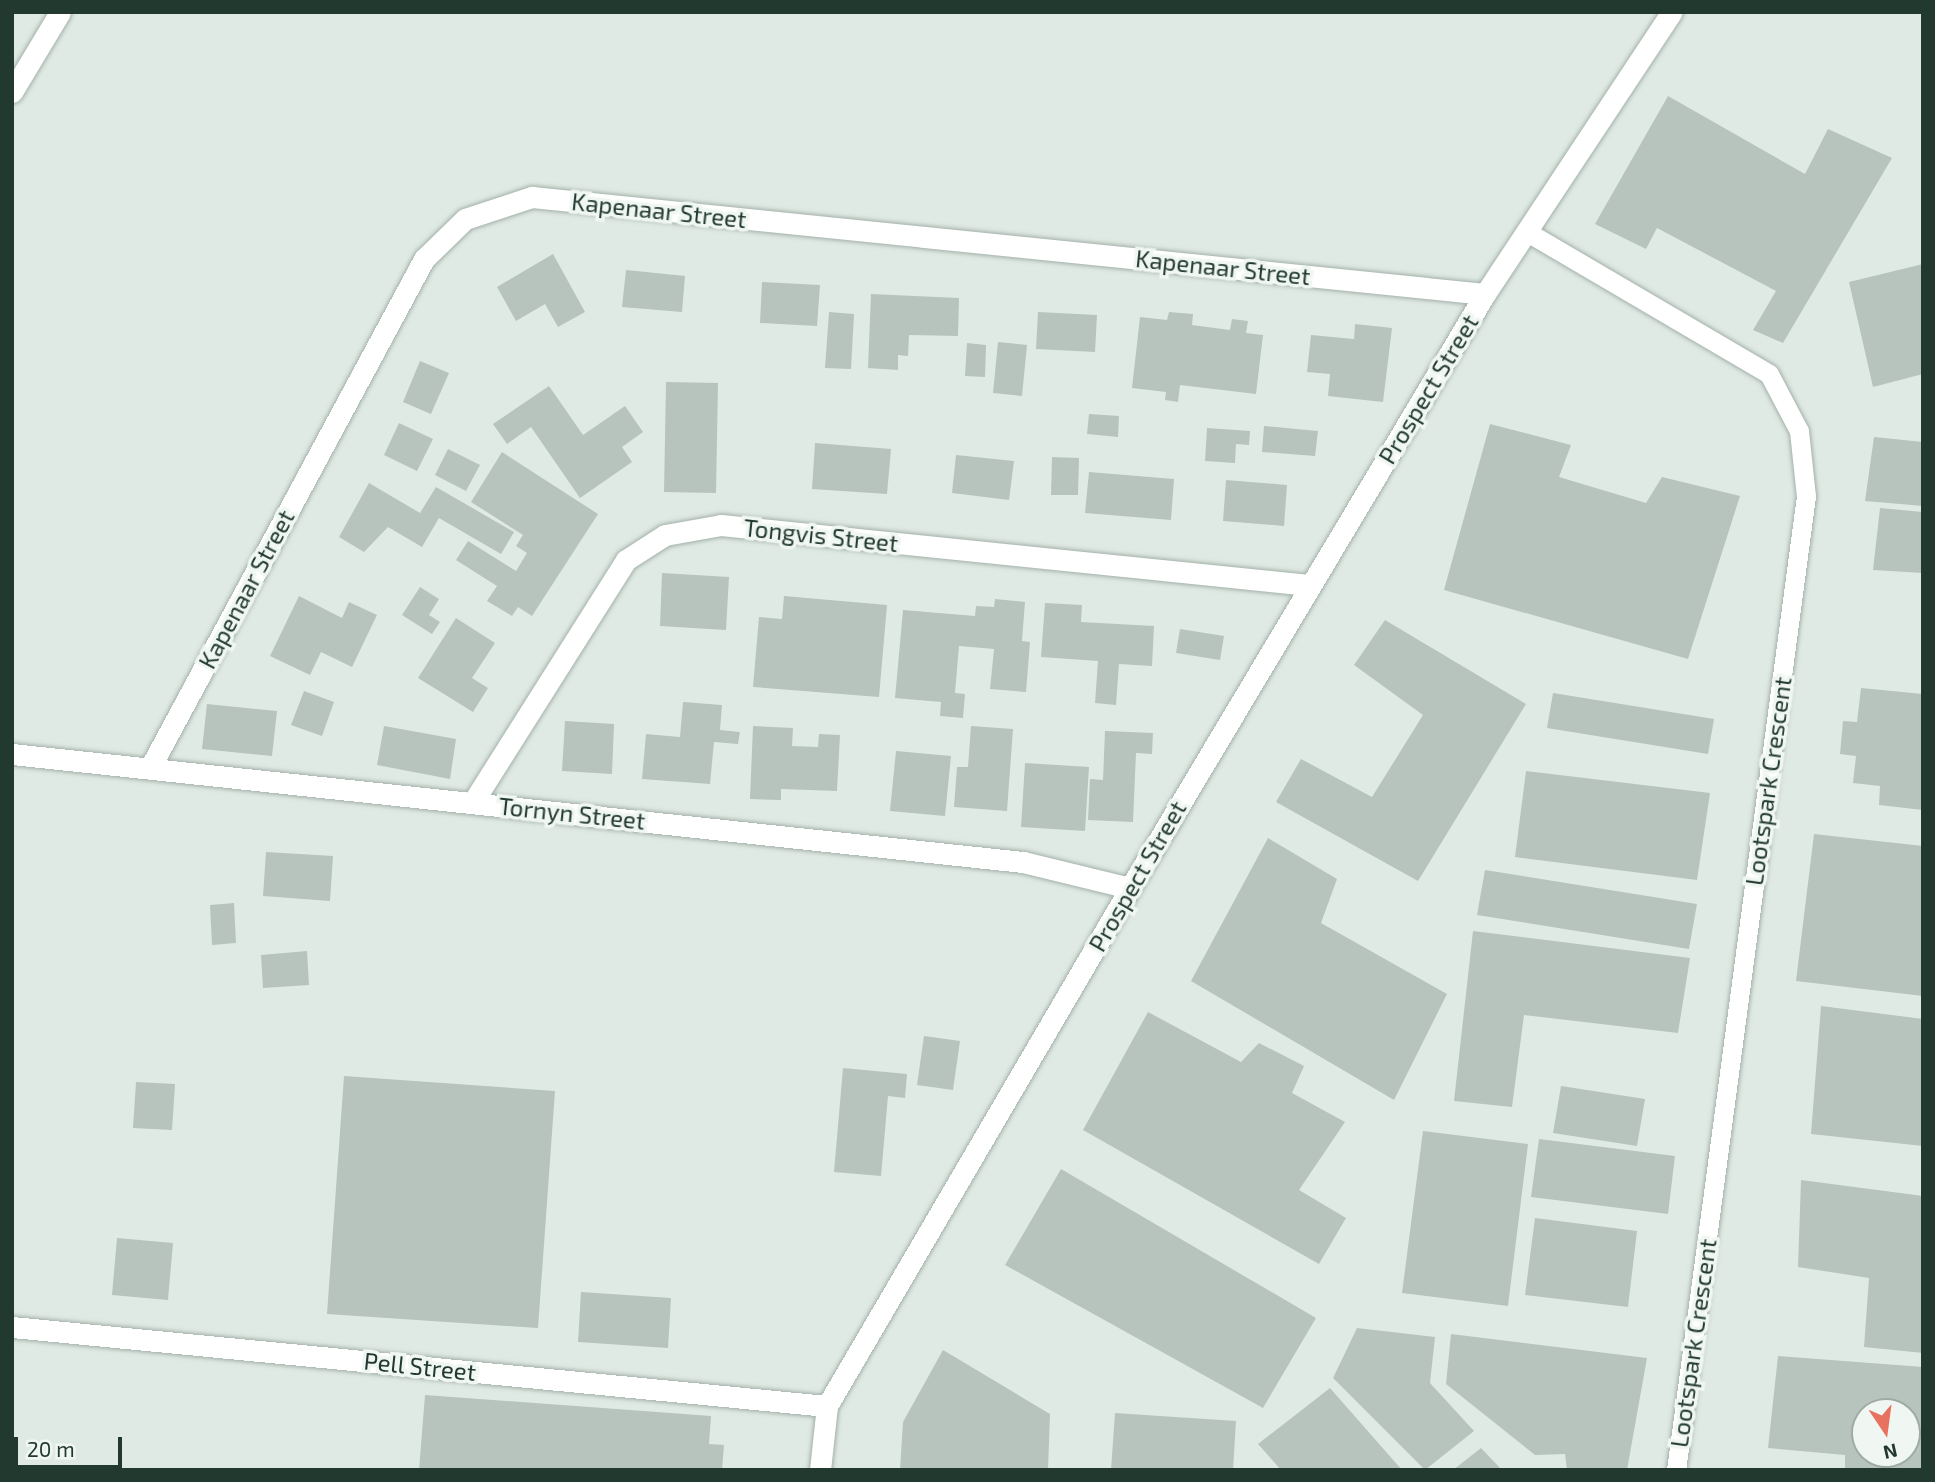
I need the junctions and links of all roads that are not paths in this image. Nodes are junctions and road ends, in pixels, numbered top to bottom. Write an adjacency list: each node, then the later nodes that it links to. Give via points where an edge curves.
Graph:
1 (60, 12): 3 (street)
2 (1672, 12): 4 (street, Prospect Street, via 1638,58)
3 (12, 92)
4 (1529, 233): 5 (street, Prospect Street); 14 (lane, Lootspark Crescent, via 1769,374 1799,431 1806,496)
5 (1485, 294): 6 (street, Prospect Street); 8 (street, Kapenaar Street, via 532,197 465,219 424,259)
6 (1309, 584): 9 (street, Tongvis Street, via 721,525 665,536 626,561); 10 (street, Prospect Street)
7 (12, 754): 8 (street, Tornyn Street)
8 (151, 766): 9 (street, Tornyn Street)
9 (472, 802): 10 (street, Tornyn Street, via 1023,862)
10 (1130, 888): 12 (street, Prospect Street)
11 (12, 1327): 12 (street, Pell Street)
12 (827, 1406): 13 (street, Prospect Street)
13 (820, 1470)
14 (1676, 1470)

